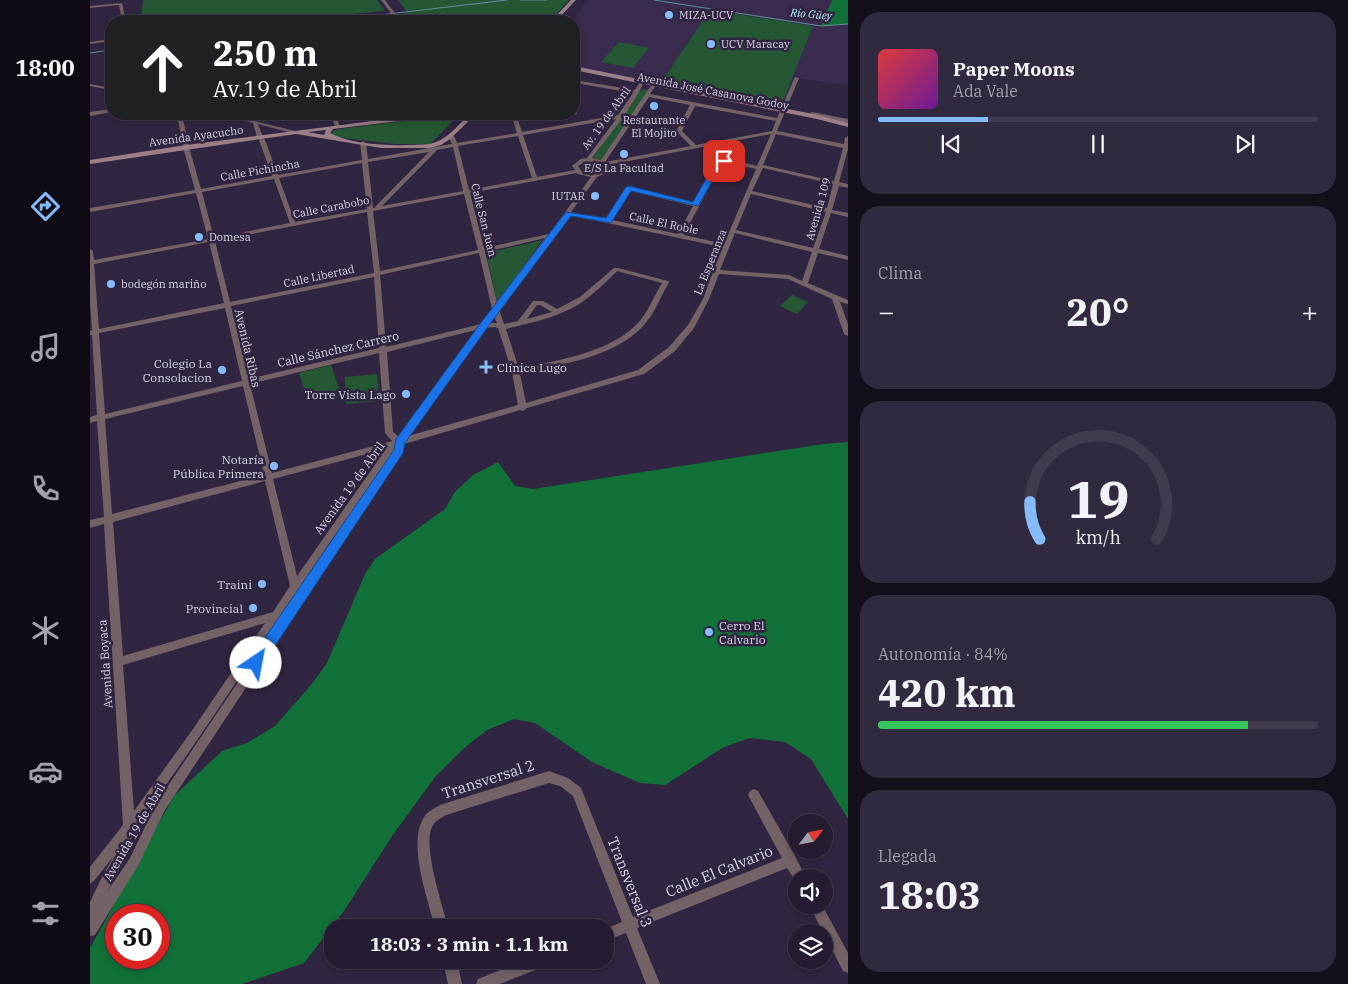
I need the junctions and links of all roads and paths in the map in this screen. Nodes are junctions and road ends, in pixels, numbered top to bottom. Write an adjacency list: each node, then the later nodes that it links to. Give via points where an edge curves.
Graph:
1 (379, 0): 8 (street)
2 (383, 0): 8 (street)
3 (574, 0): 9 (street)
4 (582, 0): 6 (street)
5 (90, 7): 7 (street, via 121,4)
6 (571, 13)
7 (123, 15)
8 (392, 15)
9 (559, 15)
10 (105, 41): 11 (street)
11 (90, 43)
12 (580, 69): 17 (street, Avenida José Casanova Godoy)
13 (580, 75): 21 (street, Avenida José Casanova Godoy)
14 (647, 78): 17 (street)
15 (659, 78): 22 (street, via 659,82)
16 (797, 78): 27 (street, La Esperanza)
17 (630, 80): 21 (street, Avenida José Casanova Godoy)
18 (580, 81): 21 (street)
19 (90, 85): 20 (street)
20 (105, 88)
21 (640, 88): 23 (street, Avenida José Casanova Godoy); 28 (street, Av. 19 de Abril)
22 (670, 88): 23 (street, Avenida José Casanova Godoy); 27 (street, Avenida José Casanova Godoy)
23 (651, 90): 24 (street); 27 (street, Avenida José Casanova Godoy); 59 (street)
24 (693, 104): 27 (street); 52 (street, via 679,131)
25 (105, 112): 26 (street)
26 (90, 114)
27 (782, 114): 38 (street, Avenida José Casanova Godoy); 41 (street, Avenida José Casanova Godoy); 43 (street, La Esperanza)
28 (620, 116): 39 (street); 56 (street, Av. 19 de Abril)
29 (180, 120): 54 (street, Avenida Ribas)
30 (247, 120): 37 (street)
31 (333, 120): 40 (street)
32 (391, 120): 40 (street)
33 (457, 120): 55 (street, via 434,144)
34 (467, 120): 46 (street)
35 (515, 120): 44 (street)
36 (573, 120): 39 (street)
37 (255, 122): 42 (street); 47 (street)
38 (848, 123)
39 (572, 124): 44 (street)
40 (334, 127): 42 (street); 49 (street, via 326,134)
41 (848, 130)
42 (296, 132): 45 (street, Avenida Ayacucho); 47 (street, Avenida Ayacucho)
43 (774, 132): 52 (street); 53 (street); 60 (street, La Esperanza)
44 (520, 133): 51 (street); 64 (street)
45 (304, 134): 47 (street, Avenida Ayacucho); 49 (street, Avenida Ayacucho)
46 (451, 136): 51 (street, Calle San Juan); 55 (street)
47 (261, 138): 54 (street, Avenida Ayacucho); 63 (street)
48 (848, 138): 53 (street, Avenida 109)
49 (336, 139): 50 (street, Avenida Ayacucho)
50 (363, 143): 55 (street, Avenida Ayacucho); 57 (street)
51 (455, 145): 55 (street); 69 (street, Calle San Juan)
52 (695, 147): 59 (street)
53 (847, 147): 65 (street, Avenida 109)
54 (187, 148): 58 (street, Avenida Ayacucho); 68 (street, Avenida Ribas)
55 (434, 148): 57 (street, Calle Pichincha); 67 (street)
56 (588, 160): 59 (street); 61 (street, via 576,164)
57 (366, 162): 63 (street, Calle Pichincha); 73 (street)
58 (90, 164)
59 (604, 165): 62 (street, via 605,173)
60 (760, 167): 65 (street); 70 (street, La Esperanza); 72 (street, via 729,161 719,163)
61 (577, 171): 62 (street); 64 (street, Calle Carabobo)
62 (595, 176): 76 (street)
63 (276, 178): 68 (street, Calle Pichincha); 79 (street)
64 (535, 179): 69 (street, Calle Carabobo)
65 (836, 183): 66 (street); 75 (street, Avenida 109)
66 (848, 186)
67 (395, 190): 71 (street, via 398,198); 73 (street)
68 (198, 191): 74 (street, Calle Pichincha); 83 (street, Avenida Ribas)
69 (466, 192): 71 (street, Calle Carabobo); 87 (street, Calle San Juan)
70 (749, 192): 75 (street); 80 (street, La Esperanza)
71 (410, 202): 73 (street, Calle Carabobo)
72 (696, 205): 78 (street, via 629,189); 82 (street)
73 (373, 209): 79 (street, Calle Carabobo); 91 (street)
74 (90, 210)
75 (829, 211): 77 (street); 86 (street, Avenida 109)
76 (569, 213): 78 (street, Calle El Roble); 81 (street)
77 (848, 215)
78 (608, 221): 82 (street, Calle El Roble)
79 (293, 224): 83 (street, Calle Carabobo)
80 (733, 231): 84 (street, La Esperanza); 86 (street)
81 (552, 235): 87 (street, Calle Libertad); 96 (street)
82 (680, 236): 84 (street, Calle El Roble)
83 (212, 240): 89 (street, Calle Carabobo); 95 (street, Avenida Ribas)
84 (726, 246): 90 (street, La Esperanza)
85 (90, 251): 89 (street, Avenida Boyaca)
86 (817, 251): 88 (street); 92 (street, Avenida 109)
87 (482, 252): 91 (street, Calle Libertad); 96 (street, Calle San Juan)
88 (848, 258)
89 (90, 263): 101 (street, Avenida Boyaca)
90 (717, 272): 92 (street, via 789,277); 107 (street, La Esperanza, via 691,326 658,361 641,372)
91 (376, 274): 95 (street, Calle Libertad); 103 (street)
92 (805, 283): 93 (street)
93 (835, 298): 94 (street); 102 (street)
94 (848, 302)
95 (227, 305): 101 (street, Calle Libertad); 105 (street, Avenida Ribas)
96 (496, 310): 99 (street); 100 (street, Calle San Juan)
97 (558, 312): 98 (street, Calle Sánchez Carrero); 98 (street, via 537,302); 104 (street, Calle Sánchez Carrero, via 582,299 616,269 666,282 640,325 623,338 596,351)
98 (520, 323): 100 (street, Calle Sánchez Carrero)
99 (483, 326): 100 (street, Calle Sánchez Carrero); 103 (street, Calle Sánchez Carrero); 110 (street)
100 (503, 327): 104 (street, Calle San Juan)
101 (92, 333): 106 (street, Avenida Boyaca)
102 (848, 334)
103 (383, 351): 105 (street, Calle Sánchez Carrero); 110 (street, via 389,432)
104 (516, 372): 107 (street, Calle San Juan)
105 (244, 382): 108 (street, Calle Sánchez Carrero); 111 (street, Avenida Ribas)
106 (94, 384): 108 (street, Avenida Boyaca)
107 (522, 408): 110 (street, La Esperanza)
108 (101, 418): 109 (street, Calle Sánchez Carrero); 112 (street, Avenida Boyaca)
109 (90, 420)
110 (400, 442): 111 (street, La Esperanza); 114 (street, Avenida 19 de Abril, via 391,448); 127 (street, Avenida 19 de Abril, via 399,450 161,806 134,862)
111 (267, 477): 112 (street, La Esperanza); 114 (street, Avenida Ribas)
112 (108, 519): 113 (street, La Esperanza); 116 (street, Avenida Boyaca)
113 (90, 524)
114 (295, 587): 115 (street, Avenida 19 de Abril)
115 (276, 615): 116 (street); 119 (street, Avenida 19 de Abril)
116 (118, 662): 119 (street, Avenida Boyaca)
117 (577, 792): 125 (street, Transversal 2, via 569,784 549,777 433,816 427,823 422,846); 126 (street, Transversal 3)
118 (754, 795): 120 (street)
119 (129, 826): 122 (street, Avenida 19 de Abril); 124 (street, Avenida Boyaca, via 119,859)
120 (791, 860): 121 (street); 126 (street, Calle El Calvario)
121 (796, 869)
122 (90, 877)
123 (820, 914): 129 (street)
124 (90, 917)
125 (440, 919)
126 (630, 925): 128 (street, Calle El Calvario); 134 (street, Transversal 3)
127 (90, 930)
128 (614, 932)
129 (848, 966)
130 (452, 969): 132 (street)
131 (520, 969): 133 (street)
132 (455, 984)
133 (483, 984)
134 (653, 984)

